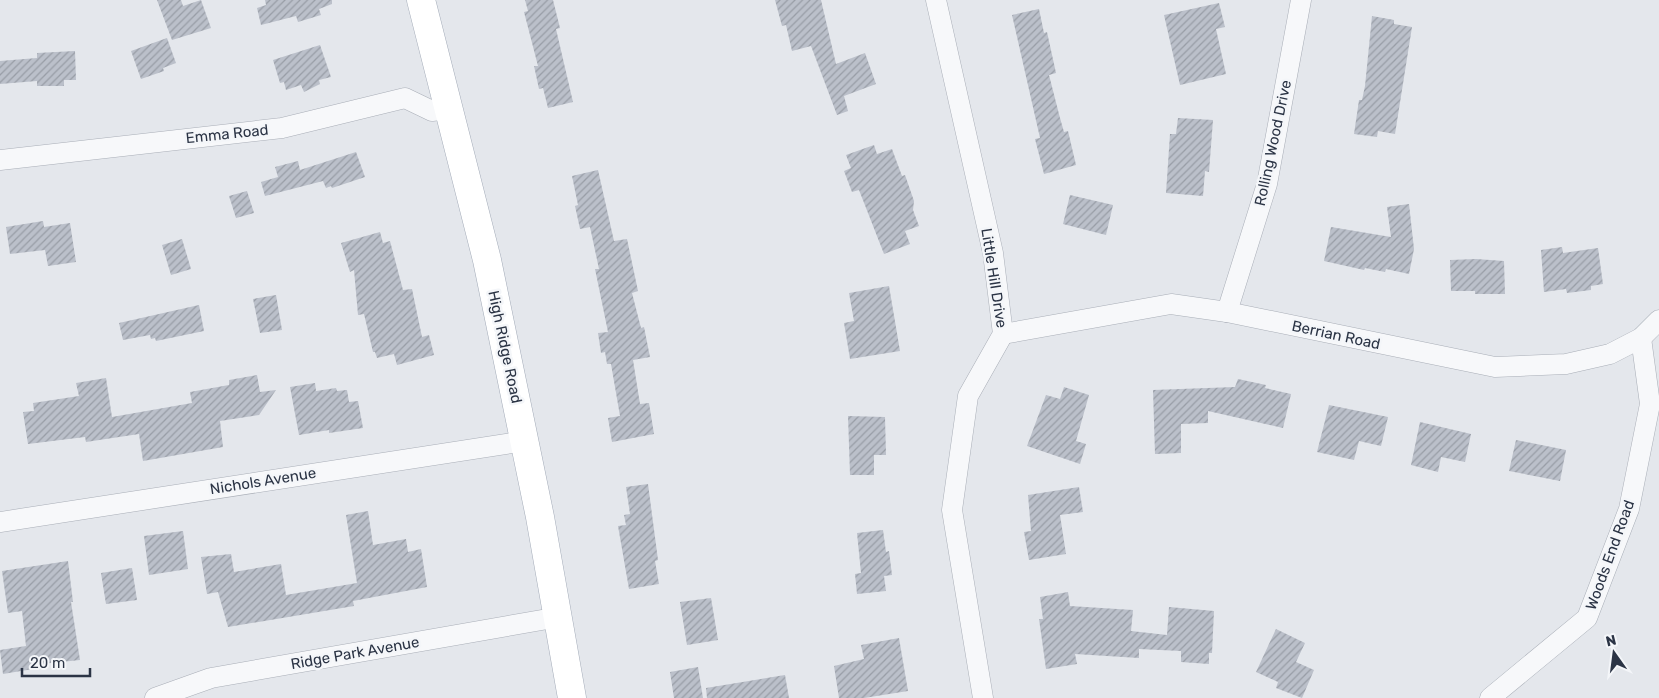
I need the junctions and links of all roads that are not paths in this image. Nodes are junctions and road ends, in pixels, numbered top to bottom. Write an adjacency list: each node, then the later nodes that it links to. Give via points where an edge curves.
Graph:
1 (421, 0): 4 (main road, High Ridge Road)
2 (936, 0): 8 (street, Little Hill Drive, via 993,253)
3 (1301, 0): 6 (street, Rolling Wood Drive, via 1267,184)
4 (449, 109): 5 (street, Emma Road, via 432,111 405,98 282,128); 10 (main road, High Ridge Road, via 481,233)
5 (0, 160)
6 (1227, 312): 8 (street, Berrian Road, via 1171,304); 9 (street, Berrian Road, via 1495,367 1566,364 1610,354)
7 (1659, 320): 9 (street, Berrian Road)
8 (1004, 334): 15 (street, Little Hill Drive, via 968,396 952,510)
9 (1641, 338): 16 (street, Woods End Road, via 1650,404 1629,509 1587,618)
10 (525, 441): 11 (street, Nichols Avenue); 12 (main road, High Ridge Road)
11 (0, 522)
12 (559, 617): 13 (street, Ridge Park Avenue, via 211,678); 14 (main road, High Ridge Road)
13 (155, 698)
14 (572, 698)
15 (983, 698)
16 (1490, 698)

